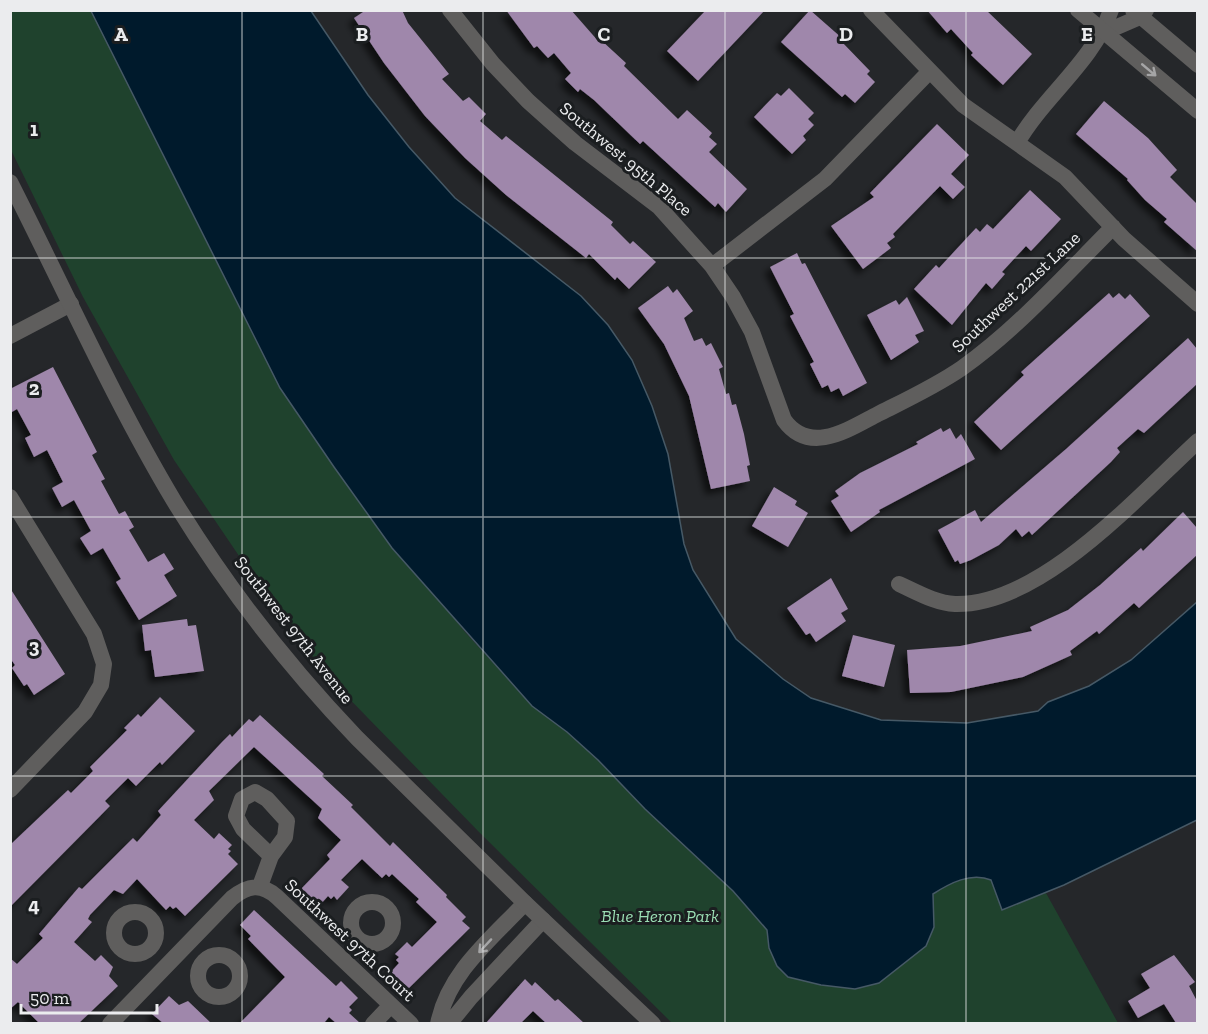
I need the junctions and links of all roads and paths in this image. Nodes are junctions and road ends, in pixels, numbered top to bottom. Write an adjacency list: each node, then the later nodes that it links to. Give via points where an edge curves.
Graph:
1 (450, 10): 13 (street, Southwest 95th Place, via 528,101 575,143 659,207)
2 (871, 10): 8 (street)
3 (1078, 10): 6 (street)
4 (1111, 10): 6 (street)
5 (1140, 12): 6 (street); 7 (street)
6 (1103, 33): 9 (street, one-way to 9); 10 (street, via 1030,120)
7 (1197, 64)
8 (929, 72): 10 (street, via 974,114); 13 (street, via 825,179)
9 (1197, 111)
10 (1017, 143): 12 (street, via 1065,177)
11 (10, 182): 14 (street, Southwest 97th Avenue)
12 (1113, 227): 15 (street); 17 (street, Southwest 221st Lane, via 964,367 844,432)
13 (712, 266): 17 (street, Southwest 95th Place, via 752,333 784,420 794,431)
14 (71, 304): 16 (street); 24 (street, Southwest 97th Avenue, via 175,502 258,621 330,710)
15 (1197, 304)
16 (10, 336)
17 (812, 439)
18 (1197, 441): 20 (street, via 1090,540 1031,581 993,597 954,604)
19 (10, 497): 21 (street, via 98,643 104,673 85,712)
20 (899, 584)
21 (10, 790)
22 (271, 856): 23 (street)
23 (260, 886): 27 (street, via 243,889); 29 (street, Southwest 97th Court)
24 (525, 903): 25 (street, Southwest 97th Avenue); 36 (street, one-way to 36, via 455,979 442,1001)
25 (543, 920): 37 (street); 38 (street, Southwest 97th Avenue)
26 (356, 936): 29 (street)
27 (187, 945): 30 (street); 31 (street)
28 (150, 948): 31 (street)
29 (340, 955): 32 (street, Southwest 97th Court)
30 (204, 961)
31 (167, 965): 33 (street)
32 (391, 1005): 34 (street); 35 (street, Southwest 97th Court)
33 (110, 1023)
34 (373, 1023)
35 (411, 1023)
36 (438, 1023)
37 (449, 1023)
38 (653, 1023)

